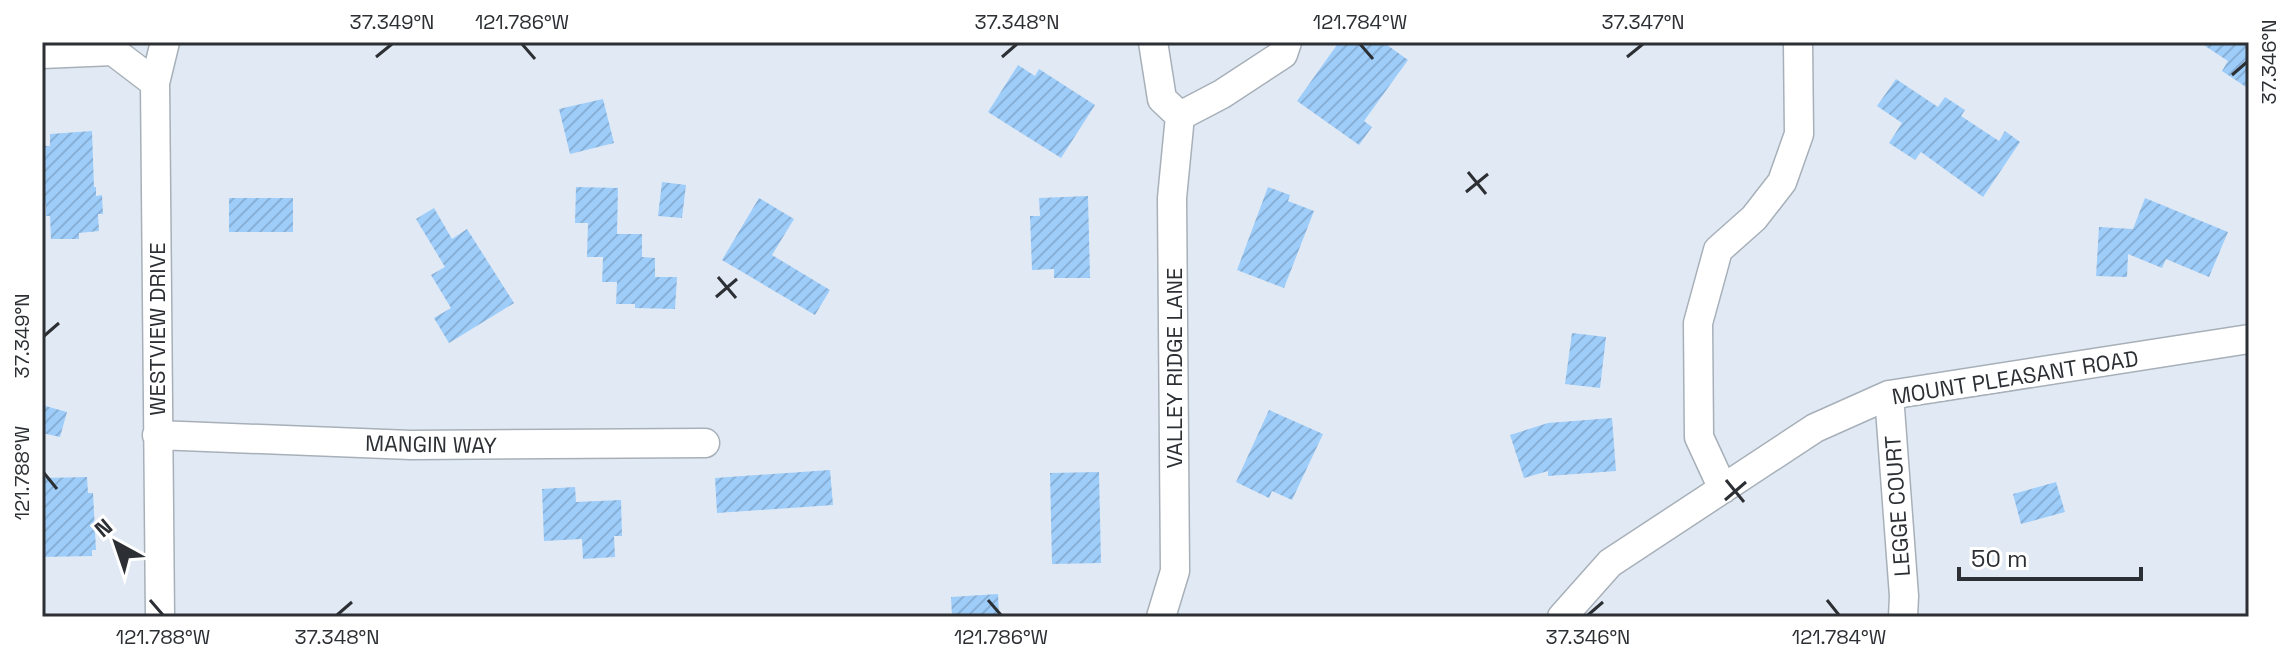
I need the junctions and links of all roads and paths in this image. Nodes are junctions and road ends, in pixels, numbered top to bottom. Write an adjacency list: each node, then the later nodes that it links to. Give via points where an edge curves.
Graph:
1 (165, 42): 6 (street, WESTVIEW DRIVE)
2 (1153, 42): 7 (street, via 1162,99)
3 (1287, 42): 7 (street, via 1283,54)
4 (1798, 42): 12 (street, via 1799,134 1782,182 1754,218 1718,250 1698,323 1699,437)
5 (42, 54): 6 (street, via 113,51)
6 (155, 83): 10 (street, WESTVIEW DRIVE)
7 (1180, 116): 14 (street, VALLEY RIDGE LANE, via 1172,198 1175,571)
8 (2249, 339): 9 (street, MOUNT PLEASANT ROAD)
9 (1889, 395): 12 (street, MOUNT PLEASANT ROAD, via 1815,428); 16 (street, LEGGE COURT)
10 (157, 435): 11 (street, MANGIN WAY, via 411,445); 13 (street, WESTVIEW DRIVE)
11 (705, 443)
12 (1723, 489): 15 (street, MOUNT PLEASANT ROAD, via 1610,563)
13 (160, 617)
14 (1161, 617)
15 (1562, 617)
16 (1903, 617)

